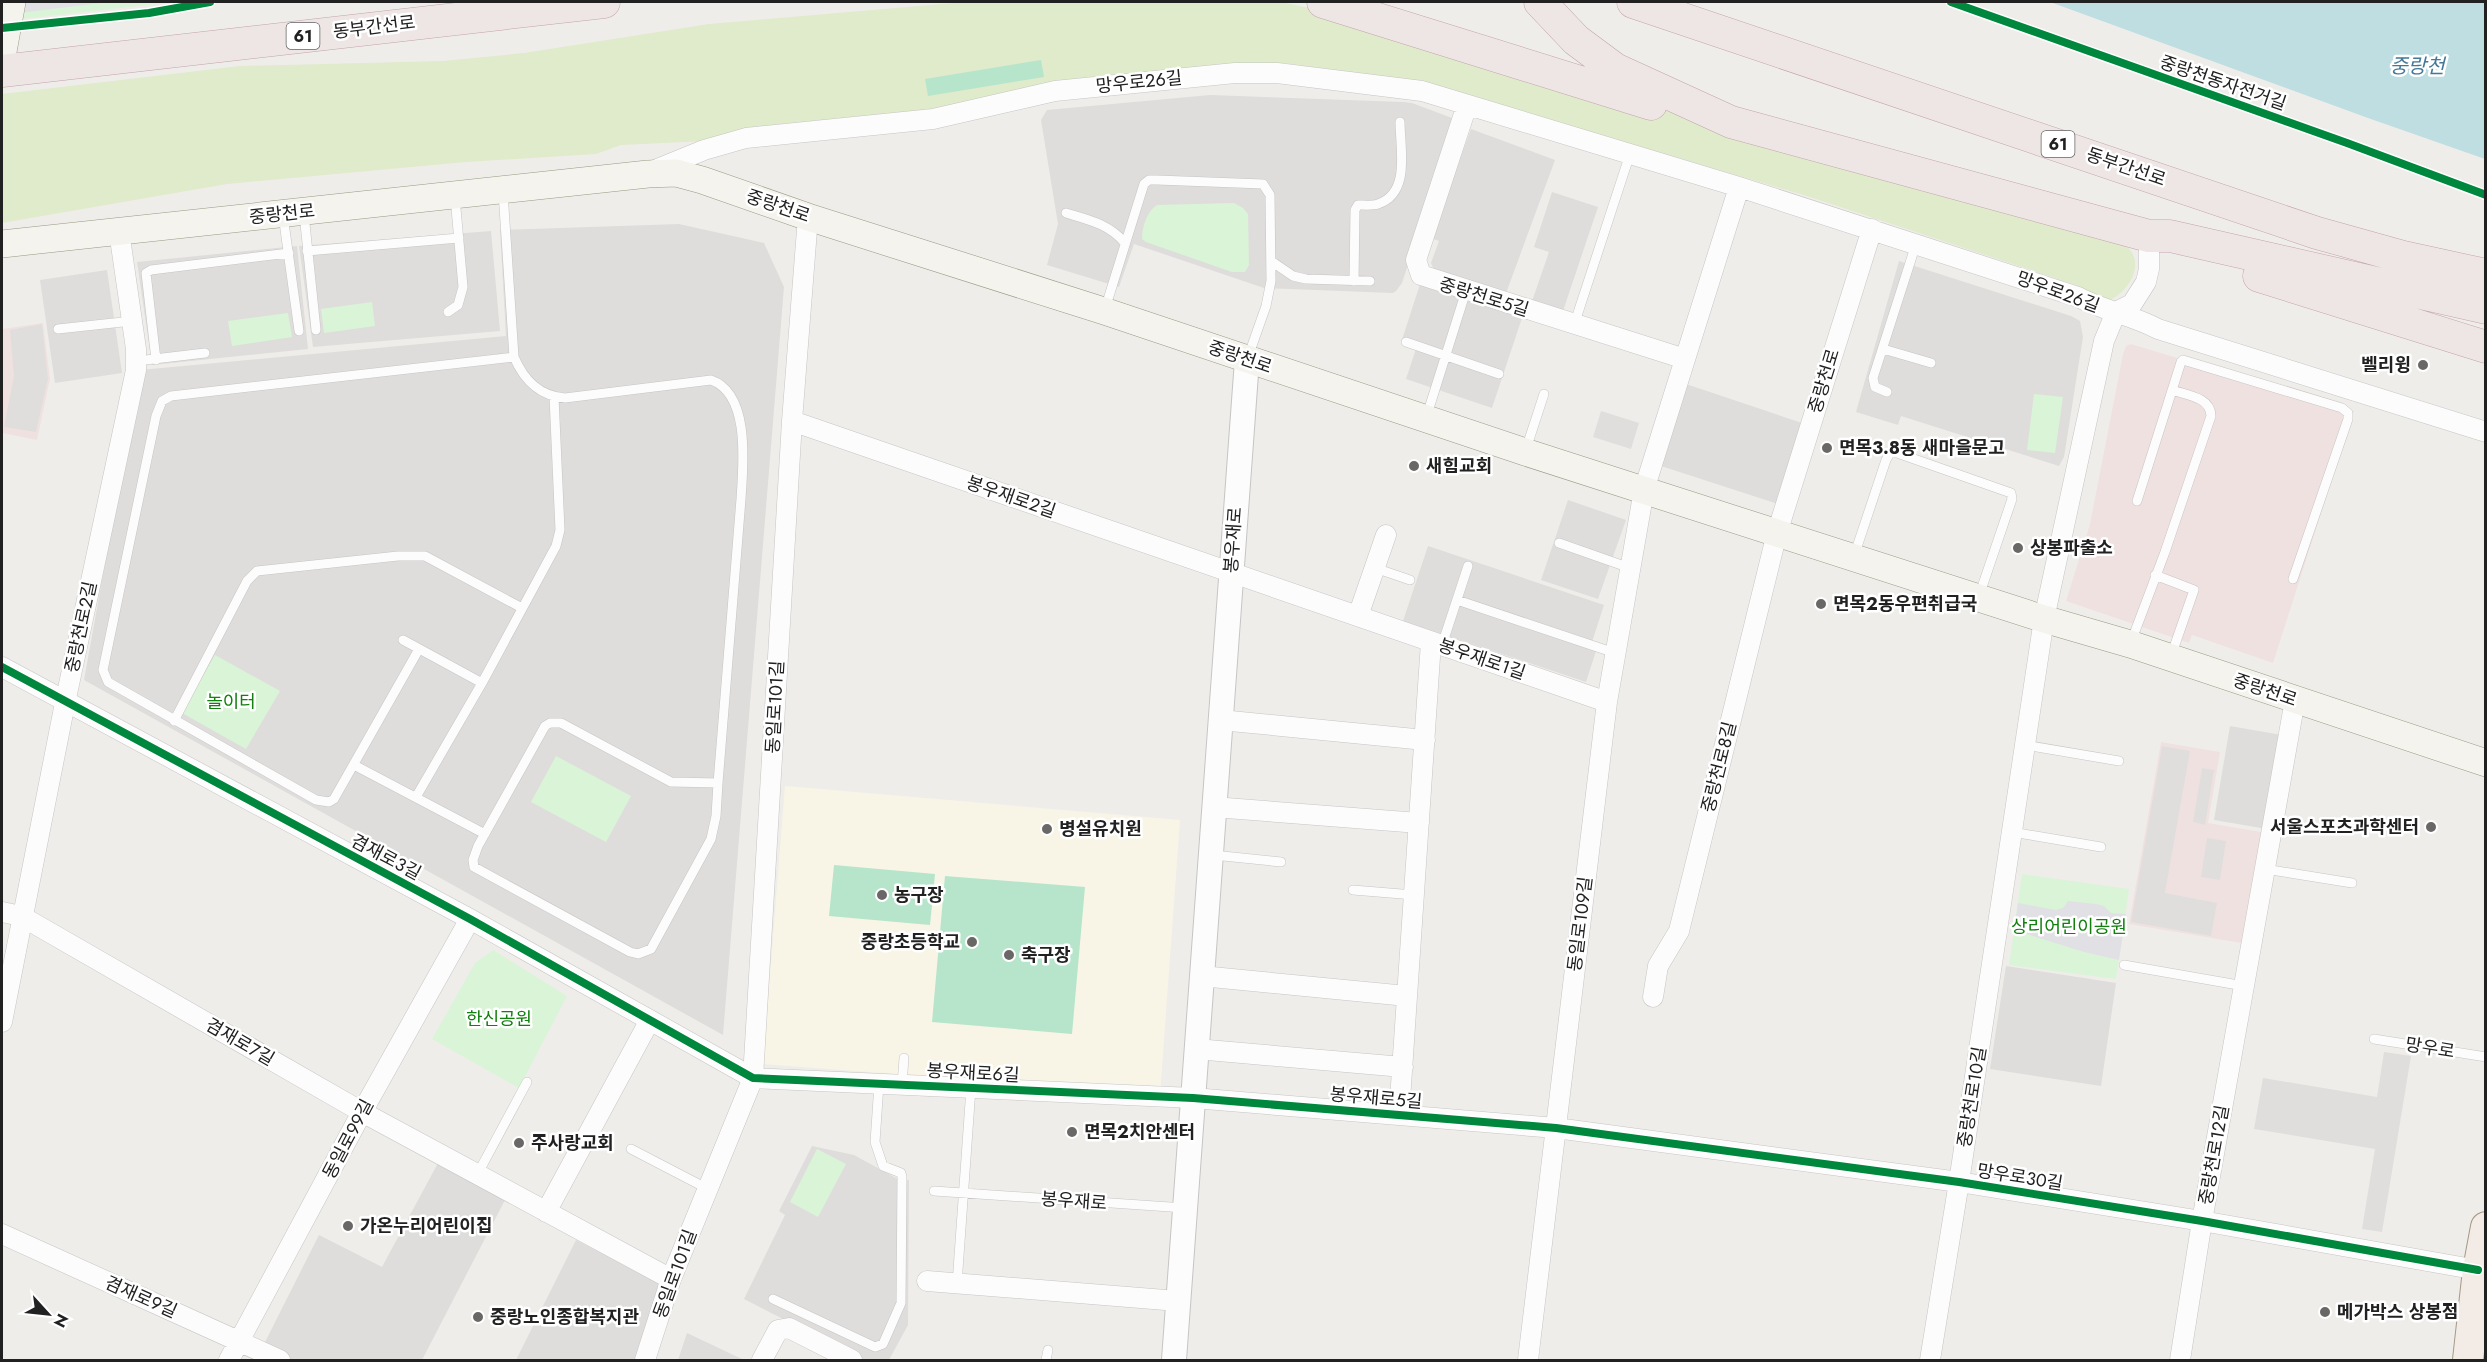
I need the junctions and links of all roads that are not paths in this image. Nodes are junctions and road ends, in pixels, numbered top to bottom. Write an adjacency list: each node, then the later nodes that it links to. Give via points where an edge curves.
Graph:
1 (12, 2): 6 (main road)
2 (604, 2): 7 (highway, 동부간선로 / 61)
3 (1323, 2): 10 (highway, via 1688,116)
4 (1540, 2): 10 (highway, via 1576,40 1615,69)
5 (1633, 2): 29 (highway, 동부간선로 / 61, via 2317,233)
6 (2, 57)
7 (2, 71)
8 (1467, 105): 11 (street, 망우로26길); 12 (street, 망우로26길, via 1404,87 1277,73 1235,73 1055,91 933,119 746,138 704,150); 32 (street, 중랑천로5길, via 1416,260 1421,275)
9 (1400, 122): 30 (lane, via 1399,184 1378,204 1358,205 1355,210)
10 (1731, 122): 21 (highway)
11 (1630, 154): 13 (street, 망우로26길); 38 (lane)
12 (648, 174): 14 (main road, 중랑천로); 18 (main road, 중랑천로, via 687,175)
13 (1739, 187): 19 (street, 망우로26길); 48 (street)
14 (503, 190): 15 (main road, 중랑천로); 47 (lane)
15 (455, 195): 16 (main road, 중랑천로); 22 (lane)
16 (293, 212): 20 (main road, 중랑천로); 26 (lane); 27 (lane)
17 (1066, 213): 23 (lane, via 1104,225)
18 (808, 217): 34 (main road, 중랑천로); 58 (street, 동일로101길)
19 (1872, 230): 25 (street, 망우로26길); 63 (street, 중랑천로)
20 (119, 231): 24 (main road, 중랑천로); 37 (street, 중랑천로2길)
21 (2149, 236): 33 (highway, via 2170,236); 36 (street, via 2146,282 2132,304); 43 (highway, via 2167,247)
22 (459, 238): 26 (lane); 35 (lane, via 462,296)
23 (1125, 243): 28 (lane, via 1141,189 1149,180 1257,183 1263,184 1270,195); 34 (lane)
24 (2, 244)
25 (1916, 244): 36 (street, 망우로26길); 44 (lane)
26 (308, 251): 40 (lane)
27 (289, 253): 41 (lane); 49 (lane, via 146,273)
28 (1271, 261): 30 (lane, via 1293,276); 50 (lane, via 1266,306)
29 (2486, 275)
30 (1354, 281): 31 (lane)
31 (1370, 281)
32 (1466, 291): 38 (street, 중랑천로5길); 46 (lane)
33 (2486, 308)
34 (1104, 311): 50 (main road, 중랑천로)
35 (448, 312)
36 (2116, 312): 59 (street, 망우로26길, via 2158,329); 78 (street, via 2104,341)
37 (132, 321): 39 (lane); 49 (street, 중랑천로2길)
38 (1574, 325): 48 (street, 중랑천로5길)
39 (58, 329)
40 (316, 330)
41 (299, 331)
42 (1406, 342): 46 (lane)
43 (2486, 347)
44 (1883, 349): 51 (lane); 54 (lane, via 1873,384)
45 (205, 353): 49 (lane)
46 (1445, 356): 52 (lane); 57 (lane)
47 (514, 357): 56 (lane, via 526,380); 91 (lane, via 171,396 162,401 103,670 108,682)
48 (1685, 359): 61 (street)
49 (146, 360): 89 (street, 중랑천로2길)
50 (1247, 360): 57 (main road, 중랑천로); 70 (street, 봉우재로)
51 (1931, 363)
52 (1499, 374)
53 (2172, 390): 62 (lane); 71 (lane, via 2202,400 2210,408 2211,416); 72 (lane, via 2181,362 2187,359 2348,412)
54 (1887, 392)
55 (1544, 394): 60 (lane)
56 (554, 397): 76 (lane, via 560,530 553,553); 97 (lane, via 579,398 711,380 724,388 735,405 743,444 742,473)
57 (1425, 418): 60 (main road, 중랑천로)
58 (792, 421): 70 (street, 봉우재로2길); 125 (street, 동일로101길)
59 (2486, 432)
60 (1525, 452): 61 (main road, 중랑천로)
61 (1644, 490): 63 (main road, 중랑천로); 69 (street, 동일로109길)
62 (2137, 501)
63 (1777, 533): 66 (main road, 중랑천로); 117 (street, 중랑천로8길, via 1679,931 1658,966)
64 (1386, 535): 68 (street)
65 (1559, 543): 69 (lane)
66 (1854, 558): 74 (main road, 중랑천로); 74 (lane, via 1886,460 1890,453 1897,453 2012,495)
67 (1468, 566): 75 (lane)
68 (1375, 568): 73 (lane); 77 (street)
69 (1630, 568): 83 (street, 동일로109길)
70 (1231, 573): 77 (street, 봉우재로1길); 90 (street, 봉우재로)
71 (2155, 575): 81 (lane); 84 (lane, via 2194,590)
72 (2294, 579)
73 (1410, 580)
74 (1978, 598): 78 (main road, 중랑천로)
75 (1457, 600): 80 (lane); 83 (lane)
76 (522, 609): 86 (lane); 91 (lane, via 425,556 257,571 247,581)
77 (1358, 616): 80 (street, 봉우재로1길)
78 (2044, 620): 81 (main road, 중랑천로); 93 (street, 중랑천로10길)
79 (403, 640): 82 (lane)
80 (1437, 644): 88 (street, 봉우재로1길); 92 (street, 봉우재로5길)
81 (2130, 644): 84 (main road, 중랑천로)
82 (419, 649): 86 (lane); 96 (lane)
83 (1615, 653): 88 (street, 동일로109길)
84 (2170, 658): 87 (main road, 중랑천로)
85 (2, 667): 89 (street, 겸재로3길)
86 (482, 682): 98 (lane)
87 (2295, 700): 95 (main road, 중랑천로); 106 (street, 중랑천로12길)
88 (1606, 702): 133 (street, 동일로109길)
89 (64, 703): 111 (street, 중랑천로2길); 112 (street, 겸재로3길)
90 (1220, 720): 92 (street); 99 (street, 봉우재로)
91 (174, 721): 96 (lane, via 323,803 334,799)
92 (1425, 740): 100 (street, 봉우재로5길)
93 (2025, 745): 94 (lane); 101 (street, 중랑천로10길)
94 (2119, 761)
95 (2486, 763)
96 (354, 765): 98 (lane)
97 (718, 783): 102 (lane, via 671,782 561,723 550,723); 102 (lane, via 711,838 651,949 645,953 630,952 480,872 473,860)
98 (416, 797): 102 (lane)
99 (1214, 807): 100 (street); 104 (street, 봉우재로)
100 (1419, 823): 109 (street, 봉우재로5길)
101 (2012, 832): 103 (lane); 136 (street, 중랑천로10길)
102 (485, 834)
103 (2101, 847)
104 (1210, 855): 105 (lane); 114 (street, 봉우재로)
105 (1281, 862)
106 (2265, 869): 107 (lane); 115 (street, 중랑천로12길)
107 (2352, 883)
108 (1353, 890): 109 (lane)
109 (1414, 895): 116 (street, 봉우재로5길)
110 (2, 912): 111 (street, 겸재로7길)
111 (21, 916): 119 (street, 중랑천로2길); 131 (street, 겸재로7길)
112 (470, 919): 118 (street, 겸재로3길); 131 (street, 동일로99길)
113 (2124, 965): 115 (lane)
114 (1202, 976): 116 (street); 121 (street, 봉우재로)
115 (2244, 986): 142 (street, 중랑천로12길)
116 (1407, 996): 124 (street, 봉우재로5길)
117 (1653, 996)
118 (650, 1020): 125 (street, 겸재로3길); 141 (street)
119 (2, 1022)
120 (2374, 1039): 123 (lane, 망우로)
121 (1196, 1049): 124 (street); 130 (street, 봉우재로)
122 (904, 1058): 128 (lane)
123 (2486, 1058)
124 (1403, 1067): 132 (street, 봉우재로5길)
125 (753, 1078): 127 (street, 봉우재로6길); 137 (street, 동일로101길)
126 (527, 1082): 135 (lane)
127 (879, 1084): 128 (street, 봉우재로6길); 149 (lane, via 875,1142 884,1166 902,1177 901,1303 893,1324 883,1344 874,1347)
128 (902, 1085): 129 (street, 봉우재로6길)
129 (971, 1088): 130 (street, 봉우재로6길); 139 (lane)
130 (1192, 1098): 132 (street, 봉우재로5길); 140 (street, 봉우재로)
131 (362, 1112): 135 (street, 겸재로7길); 151 (street, 동일로99길)
132 (1400, 1115): 133 (street, 봉우재로5길)
133 (1556, 1128): 136 (street, 망우로30길); 159 (street, 동일로109길)
134 (631, 1149): 137 (lane)
135 (477, 1175): 141 (street, 겸재로7길)
136 (1959, 1182): 142 (street, 망우로30길); 160 (street, 중랑천로10길)
137 (708, 1189): 146 (street, 동일로101길)
138 (934, 1191): 139 (lane, 봉우재로)
139 (963, 1193): 140 (lane, 봉우재로); 148 (lane)
140 (1185, 1208): 150 (street, 봉우재로)
141 (546, 1212): 146 (street, 겸재로7길)
142 (2202, 1221): 145 (street, 망우로30길); 161 (street, 중랑천로12길)
143 (2486, 1227): 145 (main road)
144 (2, 1234): 151 (street, 겸재로9길)
145 (2478, 1270): 162 (main road)
146 (671, 1279): 155 (street, 동일로101길)
147 (927, 1281): 148 (street)
148 (957, 1284): 150 (street)
149 (773, 1299)
150 (1178, 1301): 158 (street, 봉우재로)
151 (239, 1342): 153 (street, 동일로99길); 154 (street, 겸재로9길)
152 (824, 1354): 156 (street, via 789,1328 783,1328 778,1330); 157 (street)
153 (229, 1360)
154 (280, 1360)
155 (645, 1360)
156 (762, 1360)
157 (852, 1360)
158 (1174, 1360)
159 (1528, 1360)
160 (1930, 1360)
161 (2180, 1360)
162 (2468, 1360)

